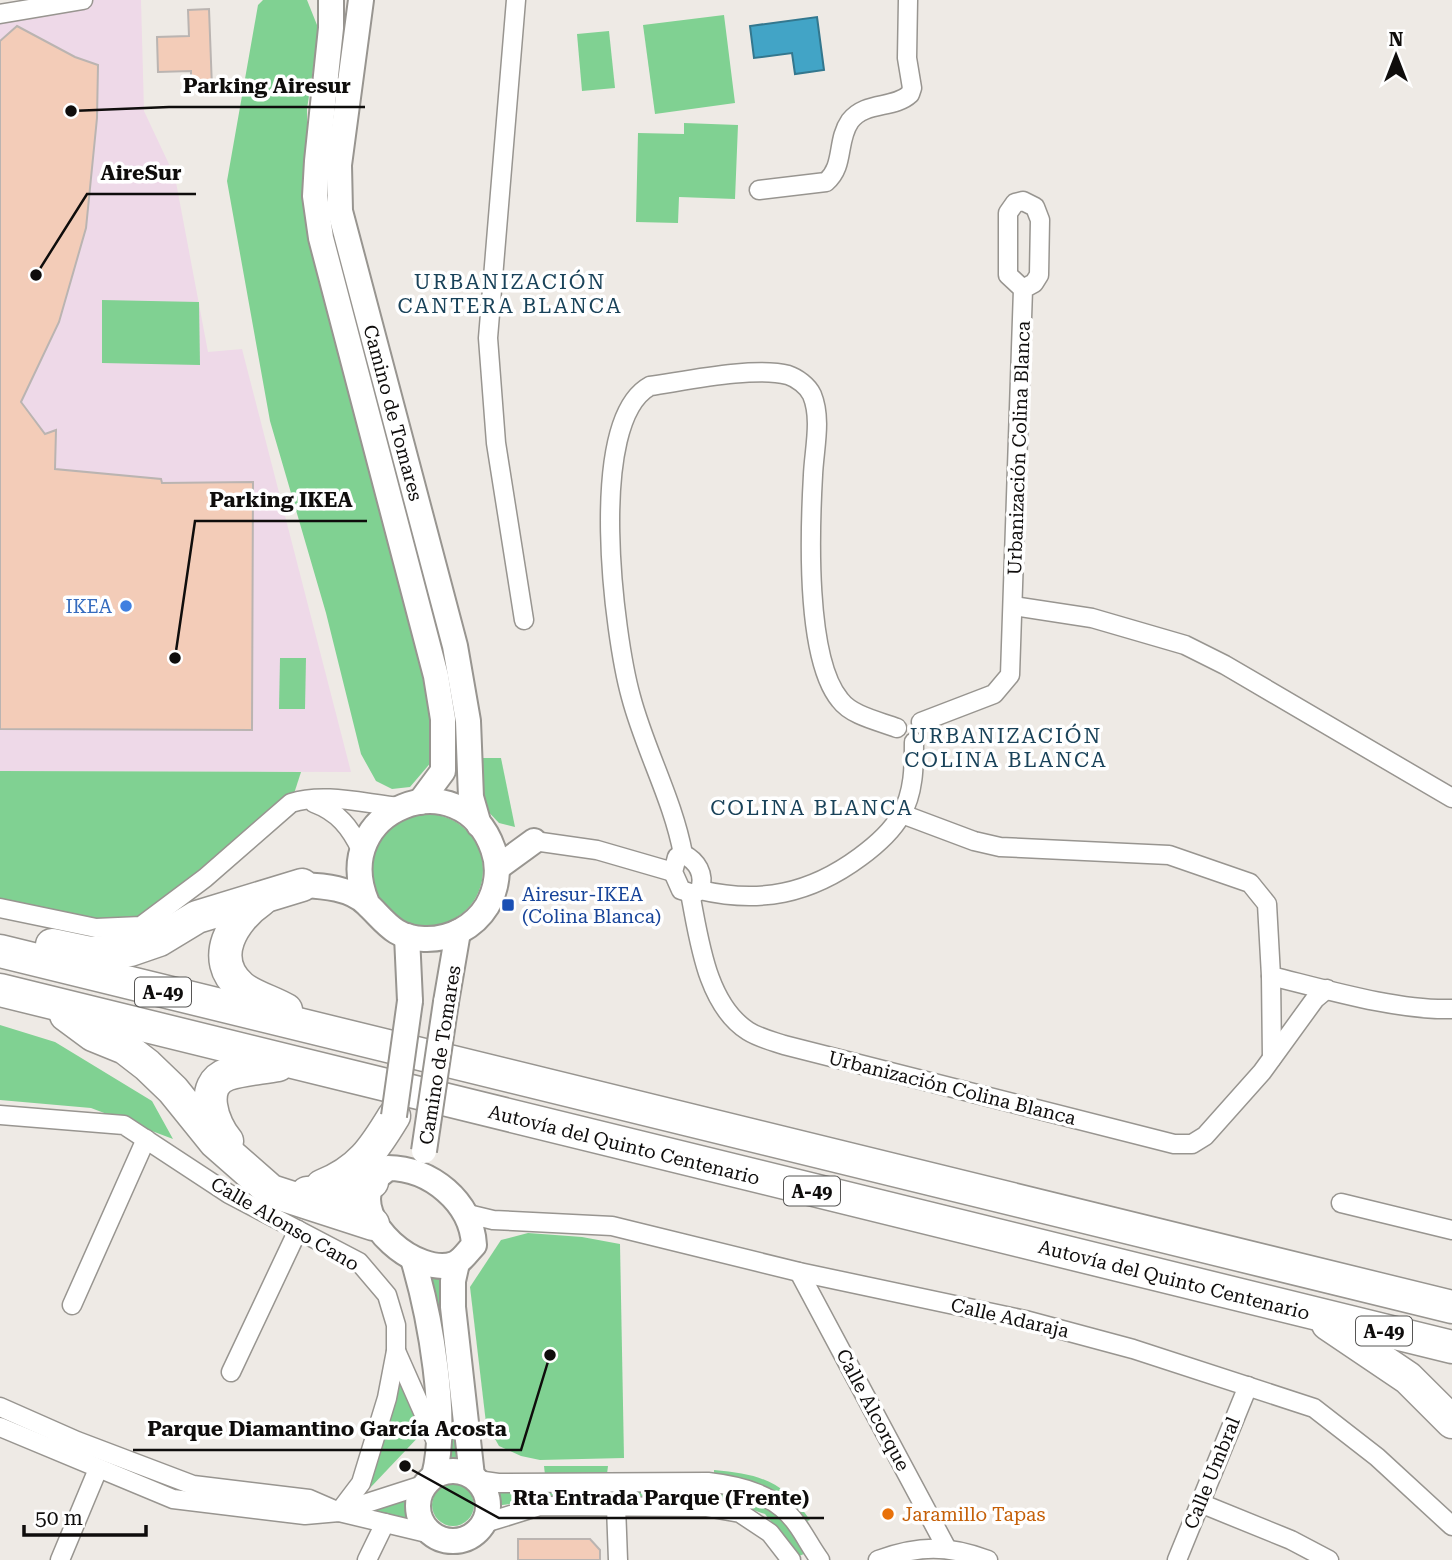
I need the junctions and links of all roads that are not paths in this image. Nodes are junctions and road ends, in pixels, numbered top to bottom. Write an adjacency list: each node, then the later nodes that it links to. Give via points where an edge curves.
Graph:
1 (83, 0): 6 (street)
2 (331, 0): 3 (street); 16 (street, Camino de Tomares, via 315,196 321,238 436,676 443,719 443,771)
3 (360, 0): 18 (street, Camino de Tomares, via 339,165 340,211 455,646 468,721 471,797)
4 (516, 0): 10 (street, via 488,338 496,443)
5 (908, 0): 7 (street, via 910,94 866,108 850,121 838,167 826,183)
6 (0, 14)
7 (759, 190)
8 (1023, 289): 9 (street, Urbanización Colina Blanca)
9 (1014, 606): 11 (street, Urbanización Colina Blanca, via 1010,675 1005,685 994,694); 14 (street, via 1092,618 1185,645)
10 (524, 620)
11 (922, 722): 12 (street, via 910,716); 13 (street, via 922,736)
12 (897, 728): 13 (street, via 904,742); 21 (street, via 852,710 840,700 821,656 813,597 811,500 816,420 811,393 789,375 768,373 650,386 638,393 622,423 612,491 615,623 631,699)
13 (914, 742): 17 (street, via 912,780)
14 (1452, 798)
15 (304, 799): 16 (street); 20 (street, via 333,810 352,832); 28 (street, via 291,803 141,926 96,928)
16 (410, 804): 18 (street, via 448,804 465,812); 20 (street, via 379,821)
17 (902, 814): 25 (street, via 871,848 806,888 752,897); 33 (street, via 1000,847 1169,855 1240,879 1258,889 1267,904)
18 (484, 831): 19 (street); 22 (street)
19 (534, 841): 22 (street); 23 (street, via 597,850)
20 (361, 852): 24 (street, via 328,876); 27 (street, via 359,880)
21 (683, 854): 23 (street, via 677,857); 25 (street, via 698,865 701,875)
22 (497, 868): 29 (street, via 489,901)
23 (673, 872): 25 (street, via 676,883)
24 (302, 885): 26 (highway); 27 (street, via 334,887)
25 (695, 891): 39 (street, Urbanización Colina Blanca, via 704,958 724,1004 747,1031 784,1045 1186,1145 1205,1136)
26 (271, 894): 31 (highway, via 197,917 159,940 130,950 90,953); 38 (highway, via 243,912 232,930 225,947 228,965 241,987)
27 (367, 903): 30 (street, via 390,929)
28 (0, 908)
29 (458, 933): 30 (street, via 424,939); 45 (street, Camino de Tomares, bridge, via 424,1151)
30 (407, 936): 42 (street, Camino de Tomares, bridge, via 410,1001)
31 (0, 938)
32 (0, 951): 38 (highway, Autovía del Quinto Centenario / A-49)
33 (1271, 976): 34 (street); 39 (street)
34 (1327, 989): 37 (street); 39 (street, Urbanización Colina Blanca, via 1302,1013)
35 (0, 990): 36 (highway, Autovía del Quinto Centenario / A-49)
36 (47, 1002): 40 (highway, Autovía del Quinto Centenario / A-49); 50 (highway, via 146,1065 215,1142 271,1191)
37 (1452, 1009)
38 (327, 1032): 58 (highway, Autovía del Quinto Centenario / A-49)
39 (1272, 1058)
40 (290, 1062): 46 (highway, via 225,1074 215,1086 210,1104 216,1128 243,1158 276,1184); 59 (highway, Autovía del Quinto Centenario / A-49)
41 (0, 1115): 43 (street, Calle Alonso Cano, via 124,1125)
42 (394, 1116): 44 (street, Camino de Tomares); 46 (highway, via 371,1154 338,1180)
43 (146, 1139): 51 (street, Calle Alonso Cano, via 229,1194); 57 (street)
44 (380, 1175): 45 (street, via 408,1168); 46 (highway, via 347,1191); 50 (street, via 368,1205)
45 (430, 1178): 48 (street)
46 (305, 1193)
47 (1341, 1203): 52 (street)
48 (468, 1214): 49 (street, Calle Adaraja); 53 (street)
49 (522, 1220): 53 (street, via 495,1228); 56 (street, Calle Adaraja, via 612,1226)
50 (373, 1224): 54 (street)
51 (298, 1230): 61 (street, Calle Alonso Cano, via 359,1262 387,1295 396,1325); 62 (street)
52 (1452, 1230)
53 (474, 1245): 55 (street)
54 (414, 1259): 55 (street, via 435,1268); 67 (street, via 427,1306)
55 (457, 1264): 69 (street, via 453,1307)
56 (799, 1272): 63 (street, Calle Adaraja, via 1025,1320); 78 (street, Calle Alcorque)
57 (72, 1305)
58 (1452, 1307)
59 (1316, 1315): 60 (highway, Autovía del Quinto Centenario / A-49); 65 (highway, via 1408,1378)
60 (1452, 1348)
61 (396, 1351): 67 (street); 73 (street, Calle Alonso Cano, via 361,1483)
62 (231, 1372)
63 (1248, 1386): 71 (street, Calle Umbral); 76 (street, Calle Adaraja, via 1314,1408 1377,1457)
64 (0, 1407): 73 (street, via 193,1485 309,1499)
65 (1452, 1422)
66 (0, 1427): 68 (street)
67 (438, 1446): 70 (street)
68 (97, 1469): 73 (street, via 173,1499 304,1515); 79 (street)
69 (475, 1478): 70 (street, via 449,1471); 75 (street, via 489,1500); 85 (street, via 498,1483 708,1482 742,1486 773,1501 795,1521)
70 (430, 1480): 73 (street); 77 (street, via 418,1503 418,1514)
71 (1200, 1503): 88 (street, Calle Umbral); 89 (street)
72 (616, 1506): 75 (street, via 540,1506); 83 (street); 84 (street, via 706,1507 740,1513 770,1533)
73 (339, 1512): 74 (street)
74 (385, 1523): 77 (street); 80 (street)
75 (483, 1526): 77 (street, via 460,1541); 82 (street)
76 (1452, 1526)
77 (434, 1536): 81 (street)
78 (946, 1547): 86 (street, via 899,1552); 87 (street)
79 (60, 1560)
80 (367, 1560)
81 (454, 1560)
82 (475, 1560)
83 (618, 1560)
84 (790, 1560)
85 (820, 1560)
86 (878, 1560)
87 (988, 1560)
88 (1177, 1560)
89 (1329, 1560)

